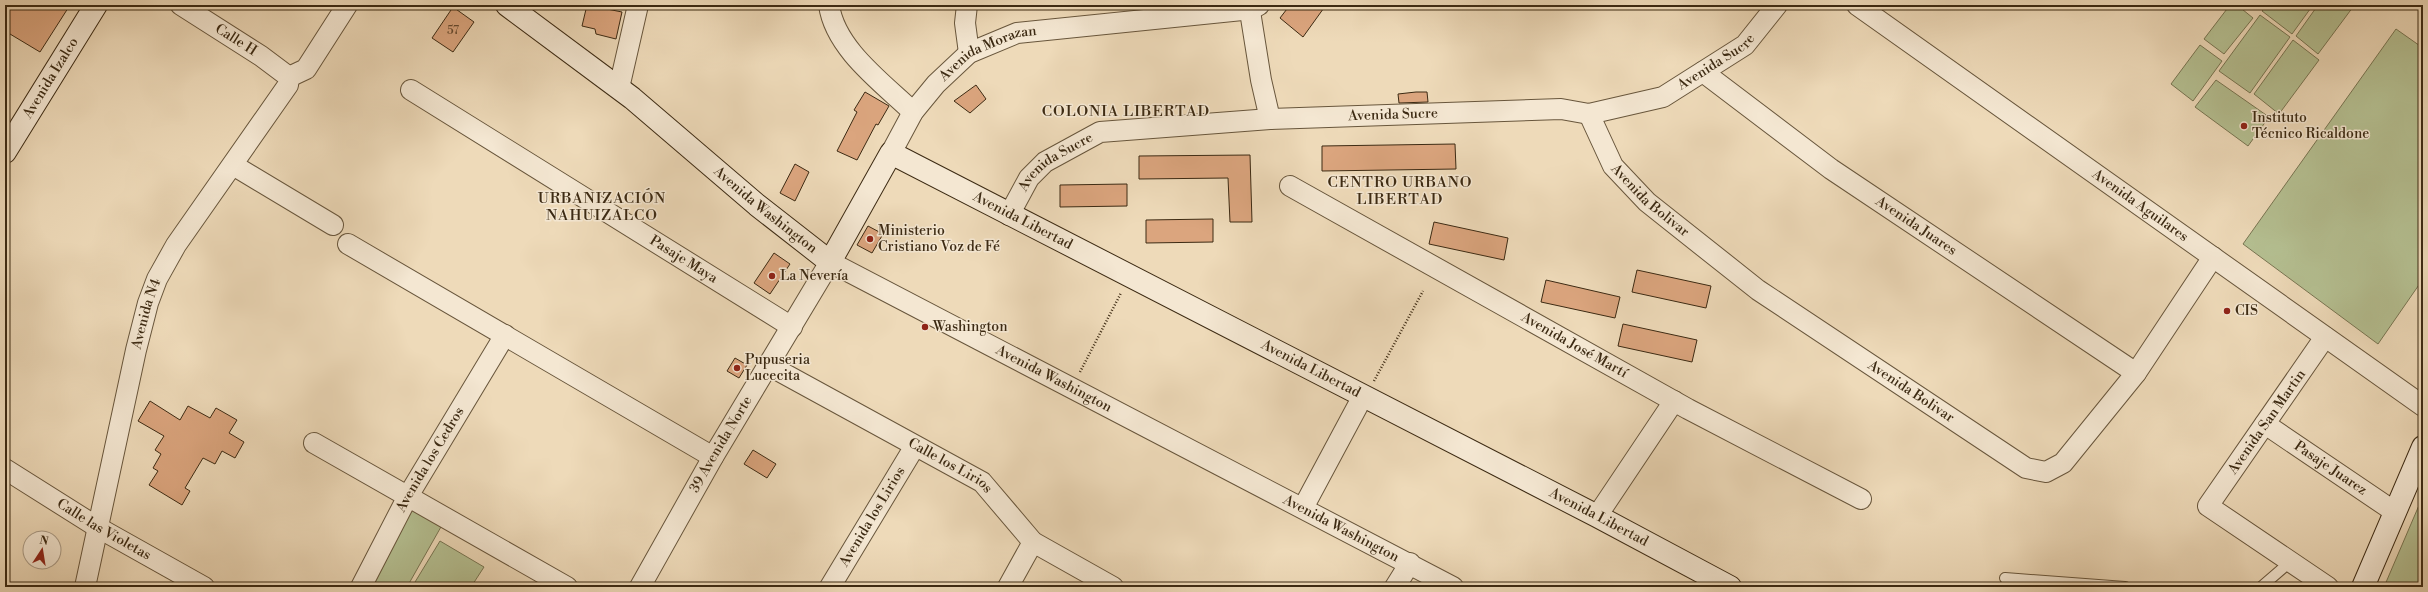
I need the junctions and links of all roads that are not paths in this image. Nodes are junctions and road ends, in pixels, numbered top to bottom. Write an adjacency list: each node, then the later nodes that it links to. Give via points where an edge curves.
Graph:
1 (96, 5): 19 (main road, Avenida Izalco)
2 (181, 5): 13 (street, Calle H)
3 (347, 5): 13 (street, via 306,69)
4 (638, 5): 14 (street)
5 (829, 5): 16 (street, via 845,46)
6 (966, 5): 11 (street, via 965,23)
7 (1776, 5): 12 (street, Avenida Sucre, via 1745,45)
8 (1857, 5): 26 (street, Avenida Aguilares)
9 (1253, 6): 11 (street, Avenida Morazan, via 1017,33); 18 (street, via 1261,80)
10 (514, 7): 14 (main road, Avenida Washington)
11 (969, 53): 16 (street, Avenida Morazan, via 936,84)
12 (1702, 72): 17 (street, Avenida Sucre, via 1663,97); 32 (street, Avenida Juares, via 1831,169)
13 (289, 77): 21 (street, Avenida N4, via 288,85)
14 (619, 88): 27 (main road, Avenida Washington, via 757,205)
15 (411, 90): 28 (street, Pasaje Maya)
16 (913, 112): 20 (street, Avenida Morazan)
17 (1589, 114): 18 (street, Avenida Sucre, via 1561,109); 32 (street, Avenida Bolivar, via 1613,166 1647,202 1758,290 2026,468 2046,472 2064,463)
18 (1270, 119): 23 (street, Avenida Sucre, via 1100,132 1045,162 1029,178)
19 (5, 152)
20 (890, 153): 23 (main road, Avenida Libertad); 27 (main road, Avenida Morazan)
21 (233, 165): 24 (street); 47 (street, Avenida N4, via 169,257 148,303)
22 (1290, 186): 34 (street, Avenida José Martí)
23 (1009, 215): 33 (main road, Avenida Libertad)
24 (333, 224)
25 (348, 244): 29 (street)
26 (2213, 257): 30 (street, Avenida Aguilares); 32 (street, Avenida Bolivar)
27 (830, 262): 28 (street, 39 Avenida Norte); 44 (street, Avenida Washington)
28 (792, 327): 31 (street, 39 Avenida Norte)
29 (505, 335): 40 (street); 42 (street, Avenida los Cedros)
30 (2325, 337): 35 (street, Avenida Aguilares); 36 (street, Avenida San Martin)
31 (770, 366): 38 (street, Calle los Lirios); 40 (street, 39 Avenida Norte)
32 (2136, 372)
33 (1368, 388): 44 (street); 46 (main road, Avenida Libertad)
34 (1674, 401): 43 (street, Avenida José Martí); 46 (street)
35 (2423, 406)
36 (2265, 424): 45 (street, Pasaje Juarez); 49 (street, Avenida San Martin, via 2208,506)
37 (314, 443): 42 (street)
38 (915, 446): 48 (street, Calle los Lirios, via 982,482); 57 (street, Avenida los Lirios)
39 (2423, 447): 45 (main road)
40 (713, 457): 56 (street, 39 Avenida Norte)
41 (5, 469): 47 (street, Calle las Violetas)
42 (408, 496): 54 (street, Avenida los Cedros); 55 (street)
43 (1861, 499)
44 (1303, 508): 50 (street, Avenida Washington)
45 (2395, 512): 66 (main road)
46 (1596, 516): 62 (main road, Avenida Libertad)
47 (97, 527): 52 (street, Avenida N4); 53 (street, Calle las Violetas)
48 (1033, 542): 58 (street); 59 (street, Calle los Lirios)
49 (2290, 562): 64 (lane); 65 (street)
50 (1410, 563): 60 (street); 61 (street, Avenida Washington)
51 (2005, 578): 63 (lane)
52 (85, 587)
53 (204, 587)
54 (361, 587)
55 (568, 587)
56 (640, 587)
57 (830, 587)
58 (1008, 587)
59 (1113, 587)
60 (1394, 587)
61 (1453, 587)
62 (1730, 587)
63 (2125, 587)
64 (2261, 587)
65 (2328, 587)
66 (2363, 587)

